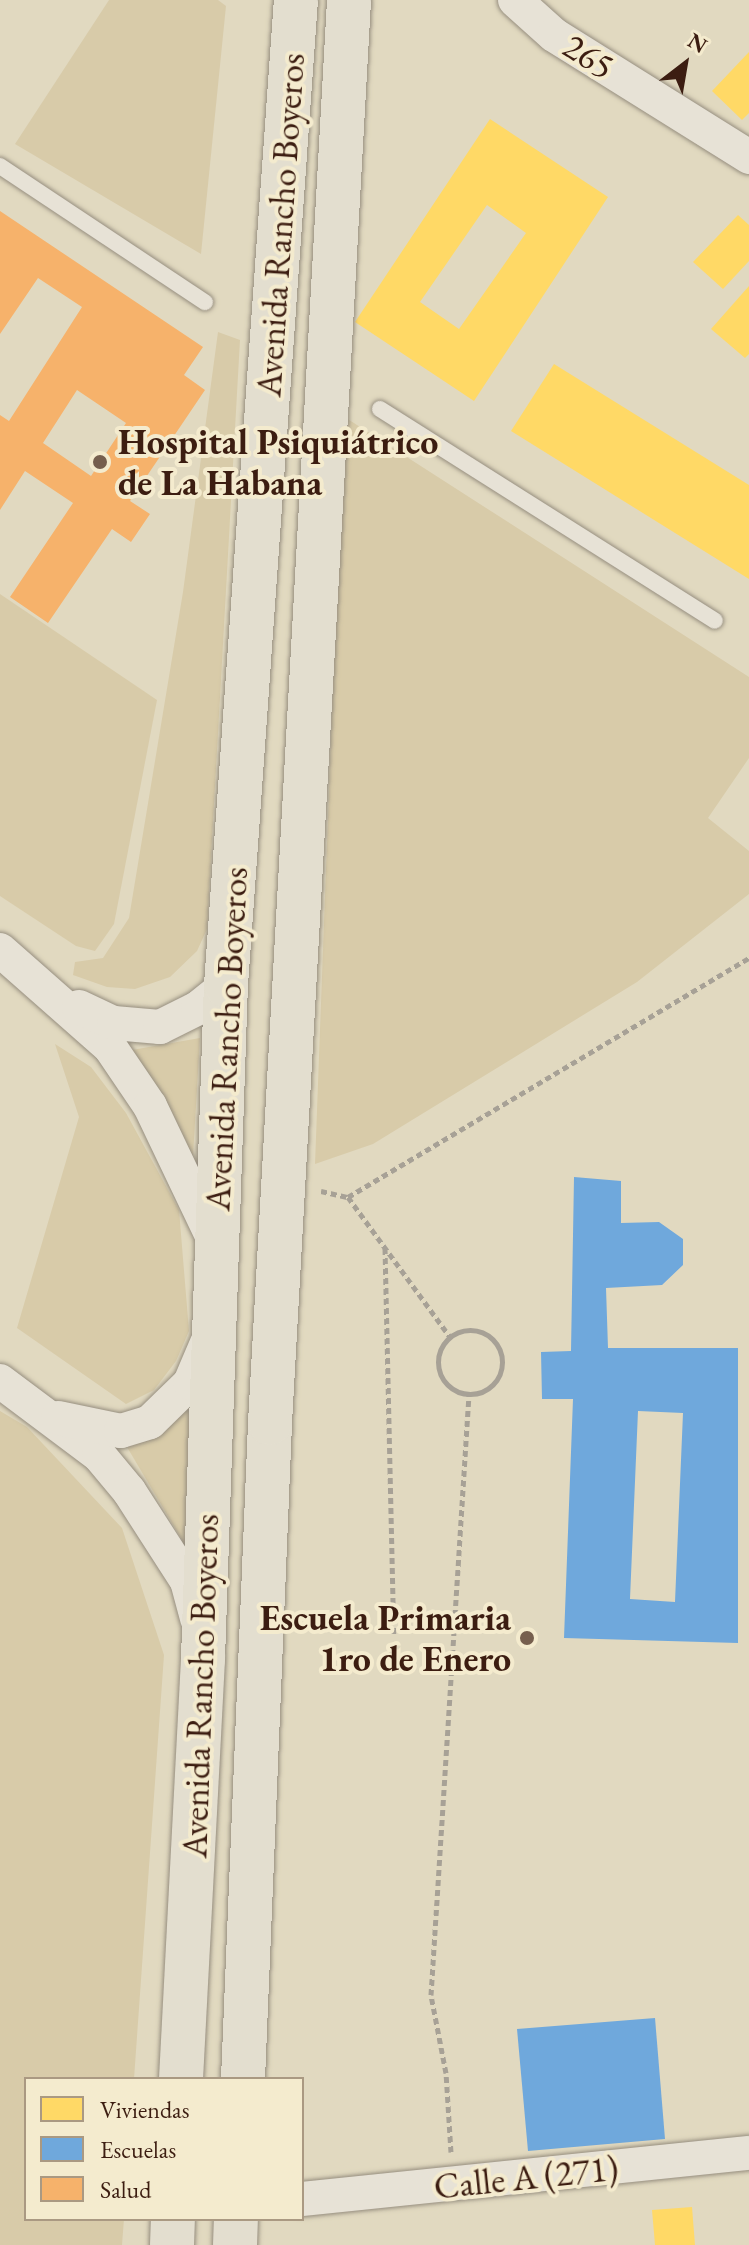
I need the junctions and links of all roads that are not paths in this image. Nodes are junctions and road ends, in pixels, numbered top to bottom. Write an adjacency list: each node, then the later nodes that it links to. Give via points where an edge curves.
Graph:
1 (296, 0): 10 (highway, Avenida Rancho Boyeros)
2 (349, 0): 18 (highway, Avenida Rancho Boyeros)
3 (515, 0): 4 (street, 265, via 554,35)
4 (749, 157)
5 (0, 166): 6 (lane)
6 (205, 302)
7 (380, 409): 8 (lane)
8 (715, 621)
9 (0, 950): 11 (street)
10 (226, 985): 11 (street, via 198,1008 160,1027 114,1023); 12 (highway, Avenida Rancho Boyeros)
11 (58, 996): 12 (street, via 110,1047 150,1106)
12 (215, 1242): 13 (highway, Avenida Rancho Boyeros)
13 (212, 1319): 15 (street, via 190,1383 150,1422 121,1431); 16 (highway, Avenida Rancho Boyeros)
14 (0, 1381): 15 (street)
15 (53, 1416): 16 (street, via 99,1455 158,1531 187,1581)
16 (203, 1659): 17 (highway, Avenida Rancho Boyeros)
17 (181, 2077)
18 (243, 2077)
19 (749, 2153): 20 (street, Calle A (271))
20 (304, 2199)
21 (173, 2221): 23 (highway)
22 (236, 2221): 24 (highway)
23 (172, 2245)
24 (235, 2245)

